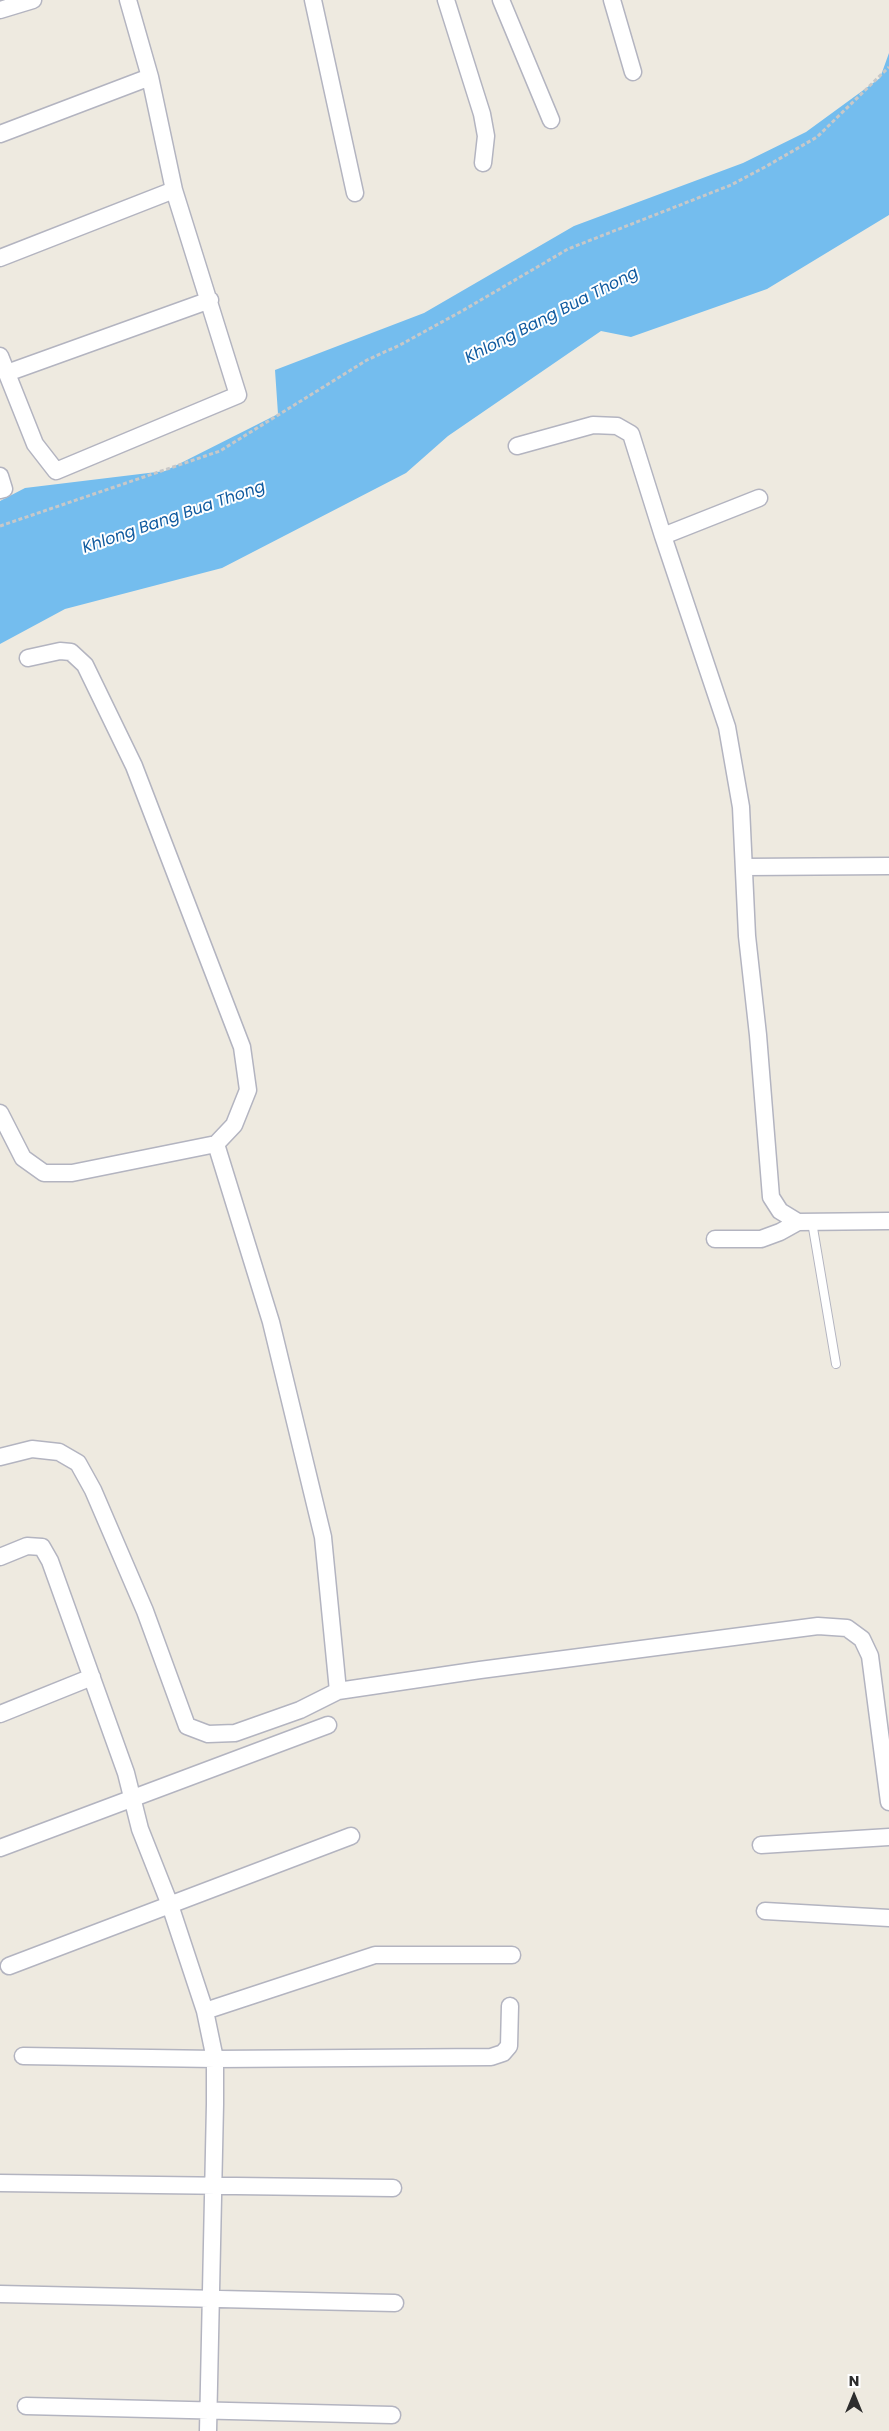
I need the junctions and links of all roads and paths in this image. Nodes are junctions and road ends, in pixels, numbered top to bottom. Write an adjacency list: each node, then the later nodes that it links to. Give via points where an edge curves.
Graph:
1 (33, 0): 7 (street)
2 (128, 0): 10 (street)
3 (312, 0): 15 (street)
4 (446, 0): 13 (street, via 482,114 486,136)
5 (501, 0): 11 (street)
6 (612, 0): 9 (street)
7 (0, 10)
8 (889, 67): 24 (path, via 817,137 765,167 731,185 568,249 455,315 367,360 220,451)
9 (633, 72)
10 (150, 77): 12 (street); 14 (street)
11 (551, 120)
12 (0, 134)
13 (483, 163)
14 (174, 190): 16 (street); 17 (street)
15 (355, 193)
16 (0, 258)
17 (210, 300): 19 (street); 19 (street, via 238,395 56,471 35,444)
18 (0, 356): 19 (street)
19 (7, 373)
20 (517, 446): 25 (street, via 593,426 616,426 631,434)
21 (0, 476): 22 (street, via 4,489)
22 (0, 490)
23 (759, 498): 25 (street)
24 (0, 526)
25 (663, 536): 28 (street, via 728,727 741,807)
26 (28, 658): 30 (street, via 60,651 71,652 85,665 134,766 242,1047 248,1090 234,1125)
27 (889, 866): 28 (street)
28 (745, 867): 32 (street, via 747,936 771,1197 780,1211)
29 (0, 1112): 30 (street, via 23,1158 44,1173 72,1173)
30 (216, 1144): 38 (street, via 271,1322 324,1537)
31 (889, 1221): 32 (street)
32 (805, 1222): 33 (street, via 761,1239); 34 (lane)
33 (715, 1239)
34 (836, 1364)
35 (0, 1457): 38 (street, via 32,1449 59,1452 78,1463 93,1490 145,1611 187,1726 208,1734 235,1733 300,1710)
36 (0, 1557): 37 (street, via 27,1546 42,1547)
37 (92, 1677): 39 (street); 41 (street)
38 (338, 1691): 42 (street, via 818,1626 847,1628 862,1639 870,1656)
39 (0, 1714)
40 (328, 1726): 41 (street)
41 (133, 1798): 46 (street); 47 (street, via 140,1828)
42 (889, 1802)
43 (351, 1836): 47 (street)
44 (889, 1837): 45 (street)
45 (761, 1844)
46 (0, 1848)
47 (170, 1905): 51 (street); 53 (street)
48 (765, 1911): 49 (street)
49 (889, 1918)
50 (512, 1955): 53 (street, via 375,1955)
51 (9, 1966)
52 (510, 2006): 55 (street, via 509,2046 503,2053 491,2057)
53 (205, 2011): 55 (street)
54 (23, 2056): 55 (street)
55 (215, 2059): 57 (street)
56 (0, 2183): 57 (street)
57 (214, 2185): 58 (street); 60 (street)
58 (393, 2188)
59 (0, 2294): 60 (street)
60 (211, 2299): 61 (street); 63 (street)
61 (394, 2303)
62 (26, 2406): 63 (street)
63 (208, 2411): 64 (street); 65 (street)
64 (392, 2415)
65 (208, 2431)

